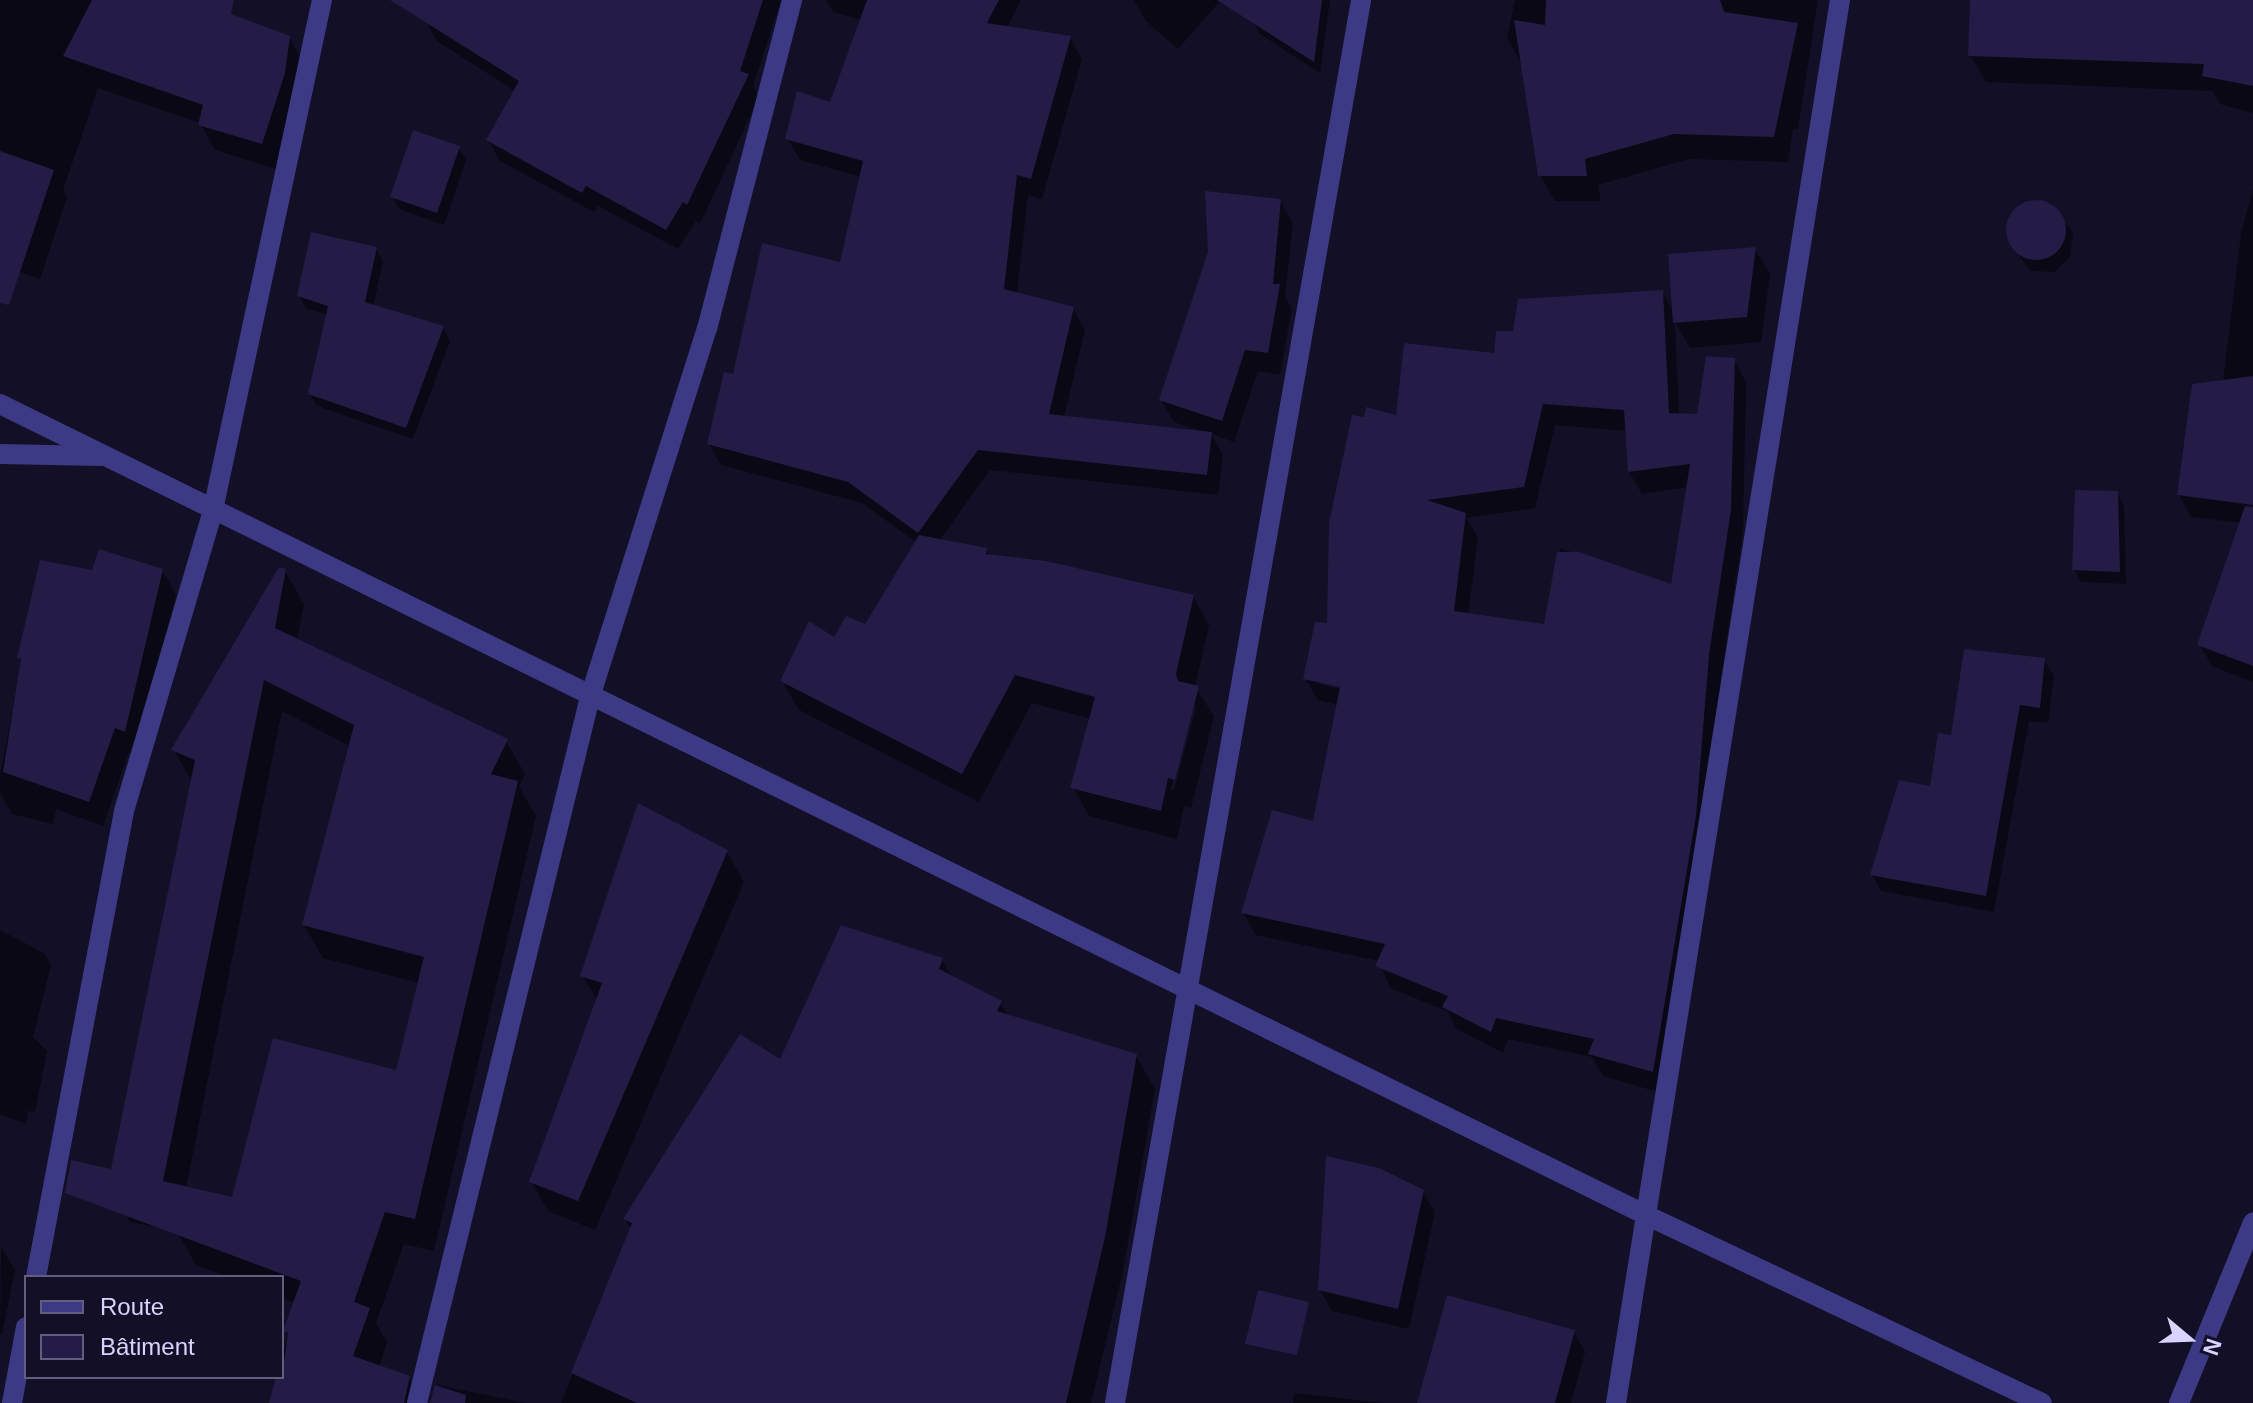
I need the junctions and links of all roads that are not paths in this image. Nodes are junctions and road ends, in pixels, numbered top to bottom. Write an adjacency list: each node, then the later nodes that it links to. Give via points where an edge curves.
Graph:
1 (322, 0): 8 (street)
2 (792, 0): 9 (street, via 707,329)
3 (1361, 0): 10 (street)
4 (1840, 0): 11 (street)
5 (0, 404): 7 (street)
6 (0, 454): 7 (street)
7 (106, 457): 8 (street)
8 (213, 510): 9 (street); 13 (street, via 124,811)
9 (590, 697): 10 (street); 16 (street)
10 (1187, 989): 11 (street); 17 (street)
11 (1646, 1215): 18 (street); 19 (street)
12 (2253, 1223): 20 (street)
13 (36, 1275)
14 (24, 1338): 15 (street)
15 (12, 1403)
16 (417, 1403)
17 (1115, 1403)
18 (1616, 1403)
19 (2042, 1403)
20 (2179, 1403)

